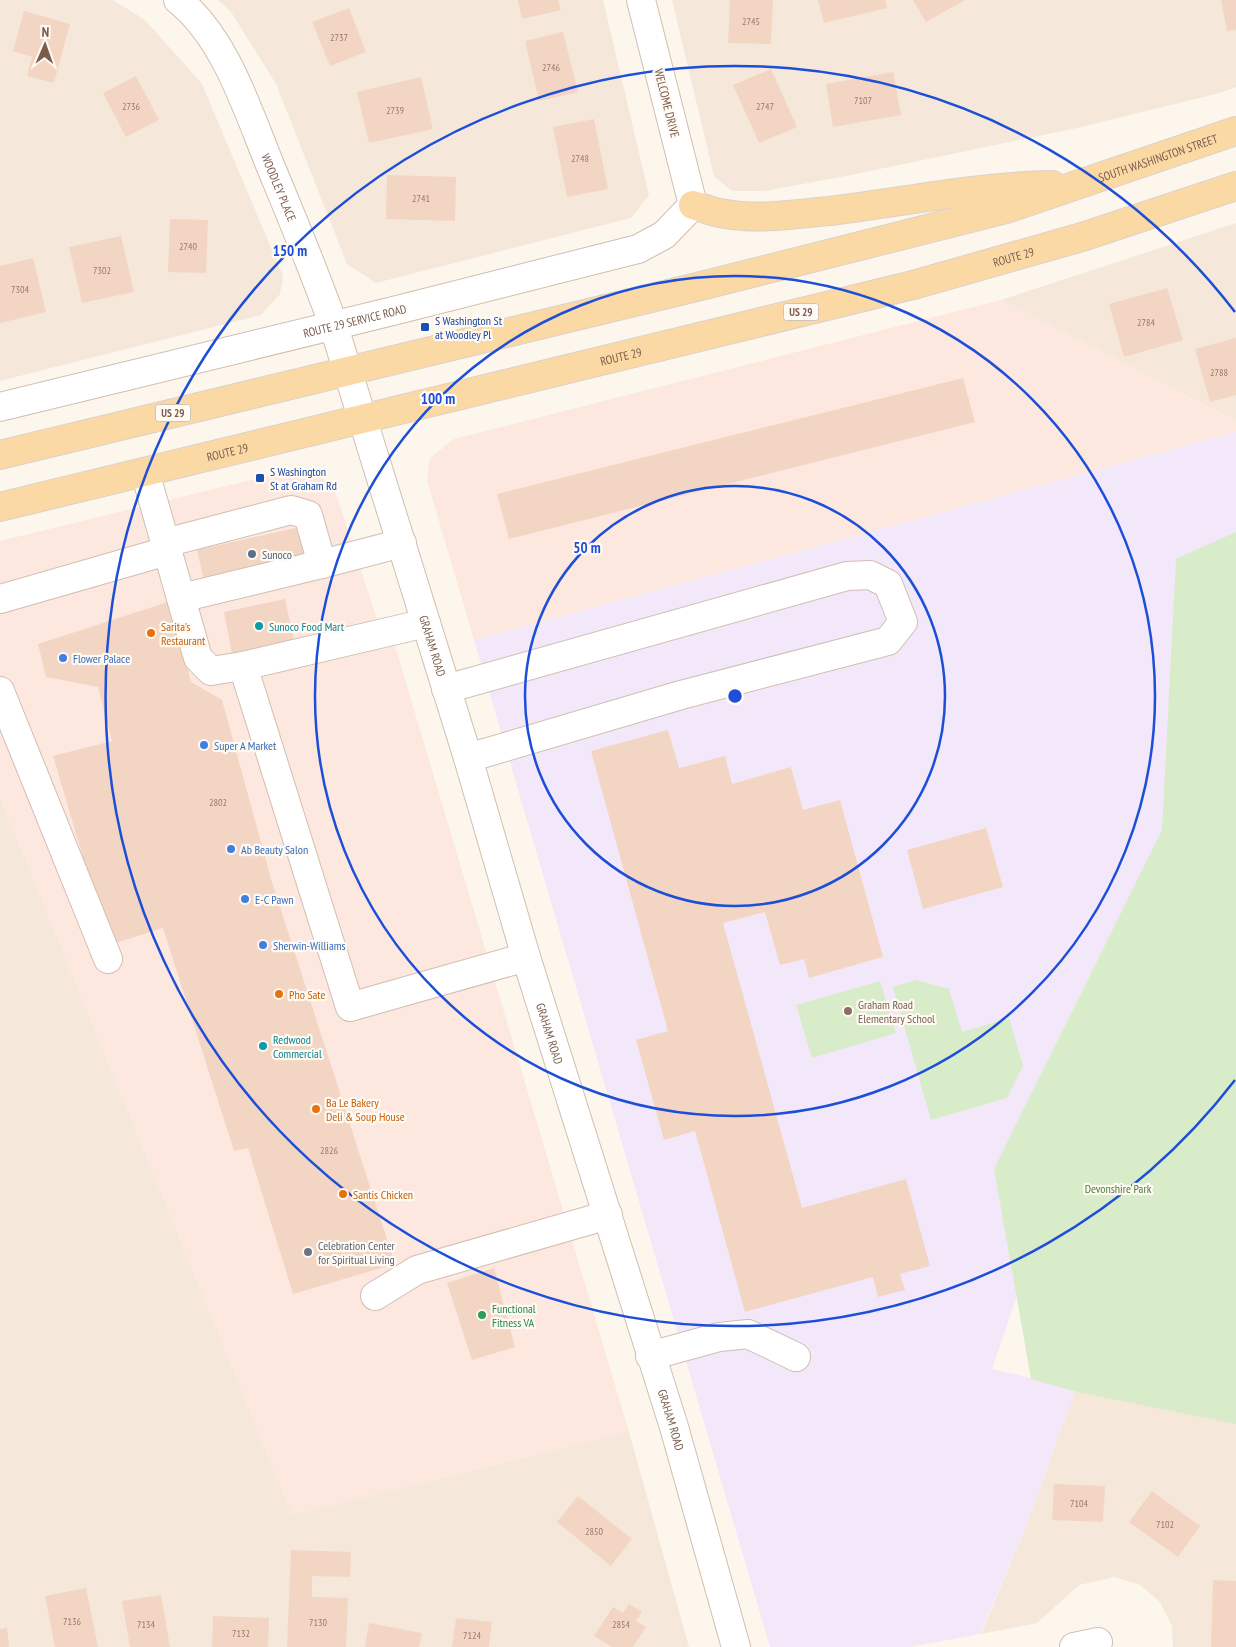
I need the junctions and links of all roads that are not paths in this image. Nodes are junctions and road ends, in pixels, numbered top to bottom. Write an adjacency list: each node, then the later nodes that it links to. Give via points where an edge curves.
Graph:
1 (178, 0): 7 (street, WOODLEY PLACE, via 206,29 240,92)
2 (641, 0): 6 (street, WELCOME DRIVE)
3 (1236, 131): 4 (main road, SOUTH WASHINGTON STREET / US 29)
4 (1082, 185): 6 (main road, via 1008,186 802,214 742,216); 8 (main road, US 29, via 874,244)
5 (1236, 186): 10 (main road, ROUTE 29 / US 29, via 1082,238 913,285)
6 (693, 205): 7 (street, ROUTE 29 SERVICE ROAD, via 664,236 638,249)
7 (333, 324): 8 (street, WOODLEY PLACE); 9 (street, ROUTE 29 SERVICE ROAD)
8 (347, 372): 10 (street, WOODLEY PLACE); 11 (main road, US 29)
9 (0, 407)
10 (361, 419): 12 (main road, ROUTE 29 / US 29); 14 (street, GRAHAM ROAD)
11 (0, 455)
12 (145, 472): 13 (main road, ROUTE 29 / US 29); 15 (street)
13 (0, 508)
14 (402, 543): 16 (street); 19 (street, GRAHAM ROAD)
15 (166, 547): 16 (street, via 291,510 308,515); 17 (street); 18 (street)
16 (322, 564): 17 (street)
17 (181, 598): 20 (street, via 198,658 211,671)
18 (0, 599)
19 (426, 622): 20 (street); 21 (street, GRAHAM ROAD)
20 (242, 666): 24 (street, via 350,1007)
21 (446, 689): 23 (street, GRAHAM ROAD); 23 (street, via 847,576 870,574 888,584 903,622 888,641 681,695)
22 (0, 690): 25 (street)
23 (468, 758): 24 (street, GRAHAM ROAD)
24 (526, 958): 26 (street, GRAHAM ROAD)
25 (108, 959)
26 (608, 1215): 27 (street, via 417,1270); 28 (street, GRAHAM ROAD)
27 (374, 1296)
28 (650, 1356): 29 (street, via 719,1337 748,1334); 30 (street, GRAHAM ROAD, via 674,1427)
29 (796, 1357)
30 (736, 1647)

